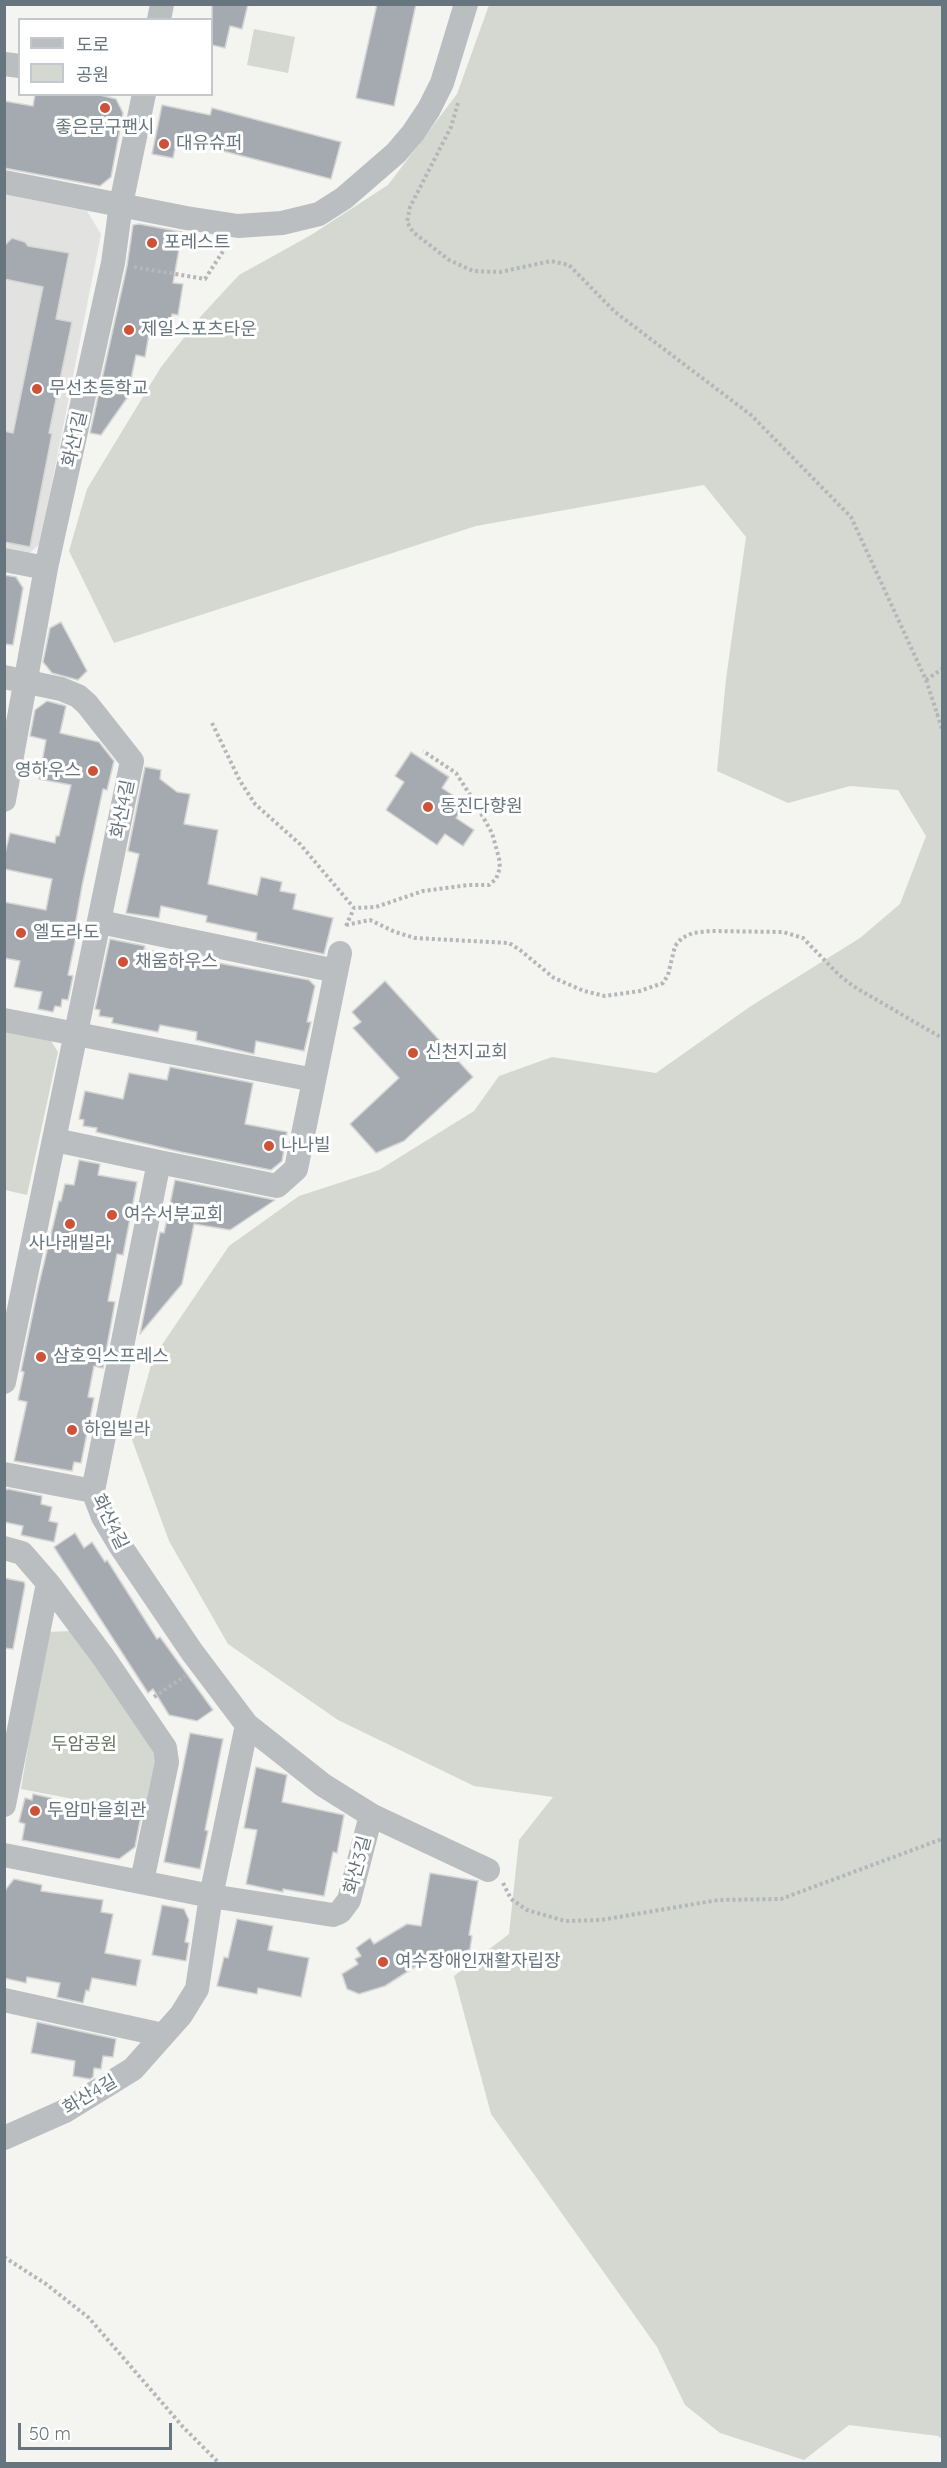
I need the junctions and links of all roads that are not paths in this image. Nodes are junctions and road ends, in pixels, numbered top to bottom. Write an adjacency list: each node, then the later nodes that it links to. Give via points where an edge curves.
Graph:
1 (466, 4): 4 (street, via 442,83 429,109 396,153 319,214 260,226 238,226)
2 (144, 96): 4 (street, 화산1길)
3 (4, 182): 4 (street)
4 (121, 204): 6 (street, 화산1길, via 113,263)
5 (4, 560): 6 (street)
6 (46, 568): 7 (street, 화산1길)
7 (16, 679): 8 (street, 화산1길); 9 (street, 화산4길, via 78,696 132,760)
8 (5, 794)
9 (100, 922): 11 (street, 화산4길); 12 (street, via 338,962)
10 (4, 1020): 11 (street)
11 (77, 1034): 12 (street); 13 (street, 화산4길)
12 (314, 1080): 14 (street, via 296,1169 278,1186)
13 (55, 1140): 14 (street); 15 (street, 화산4길)
14 (159, 1162): 17 (street, 화산4길)
15 (4, 1382)
16 (4, 1474): 17 (street)
17 (93, 1491): 20 (street, 화산4길, via 119,1544)
18 (4, 1548): 19 (street, via 22,1553)
19 (48, 1583): 21 (street); 25 (street, via 165,1748 167,1762)
20 (247, 1725): 22 (street, via 323,1785); 26 (street, 화산4길)
21 (4, 1805)
22 (371, 1815): 24 (street, 화산3길); 26 (street, 화산3길, via 349,1900 340,1912 326,1915)
23 (4, 1855): 25 (street, 화산3길)
24 (488, 1870)
25 (142, 1881): 26 (street, 화산3길)
26 (211, 1896): 28 (street, 화산4길, via 197,1989)
27 (4, 2000): 28 (street)
28 (164, 2035): 29 (street, 화산4길, via 133,2069 65,2111)
29 (4, 2138)

